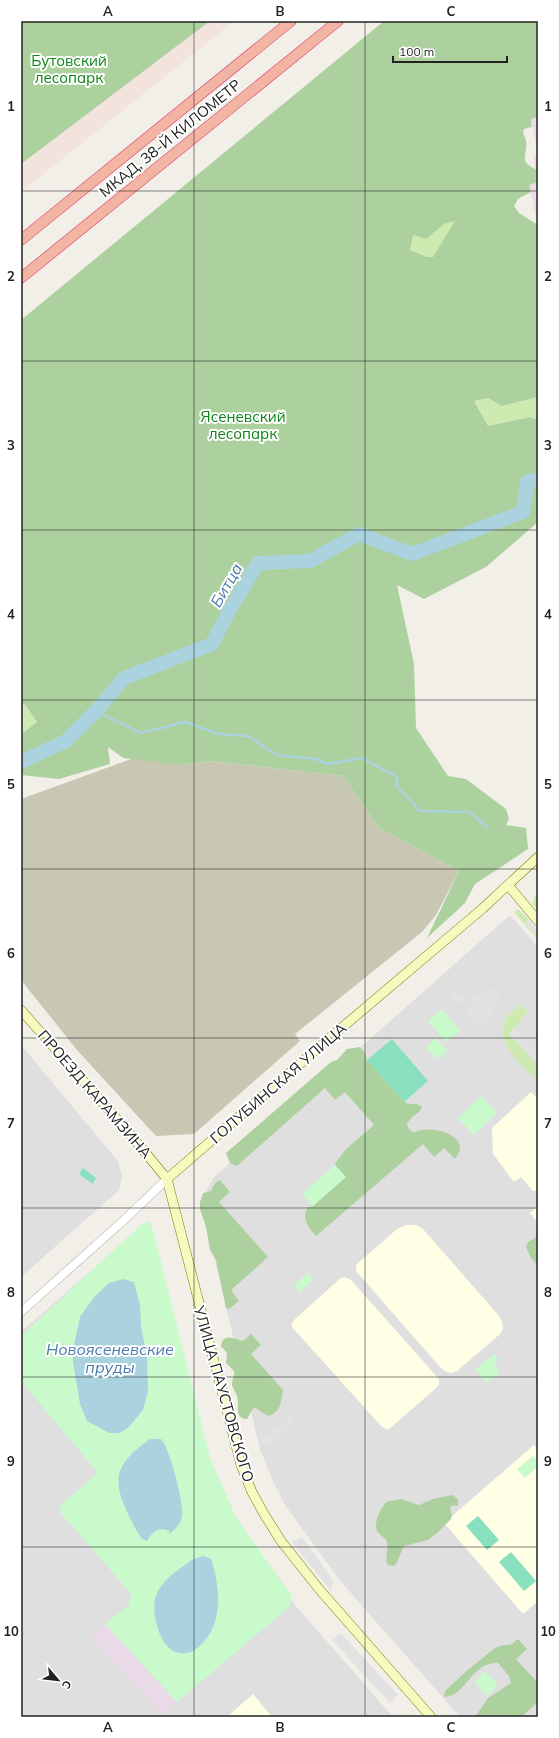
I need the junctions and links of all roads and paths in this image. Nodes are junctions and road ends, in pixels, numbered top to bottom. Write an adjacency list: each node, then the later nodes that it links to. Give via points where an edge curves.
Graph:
1 (291, 21): 3 (highway, МКАД, 38-Й КИЛОМЕТР)
2 (338, 21): 4 (highway, МКАД, 38-Й КИЛОМЕТР)
3 (21, 240)
4 (21, 278)
5 (538, 857): 6 (main road, ГОЛУБИНСКАЯ УЛИЦА)
6 (508, 885): 7 (main road); 9 (main road, ГОЛУБИНСКАЯ УЛИЦА)
7 (538, 921)
8 (21, 1010): 9 (main road, ПРОЕЗД КАРАМЗИНА)
9 (167, 1179): 10 (street, ГОЛУБИНСКАЯ УЛИЦА); 11 (main road, УЛИЦА ПАУСТОВСКОГО, via 240,1458 252,1492 290,1554)
10 (21, 1312)
11 (431, 1717)

